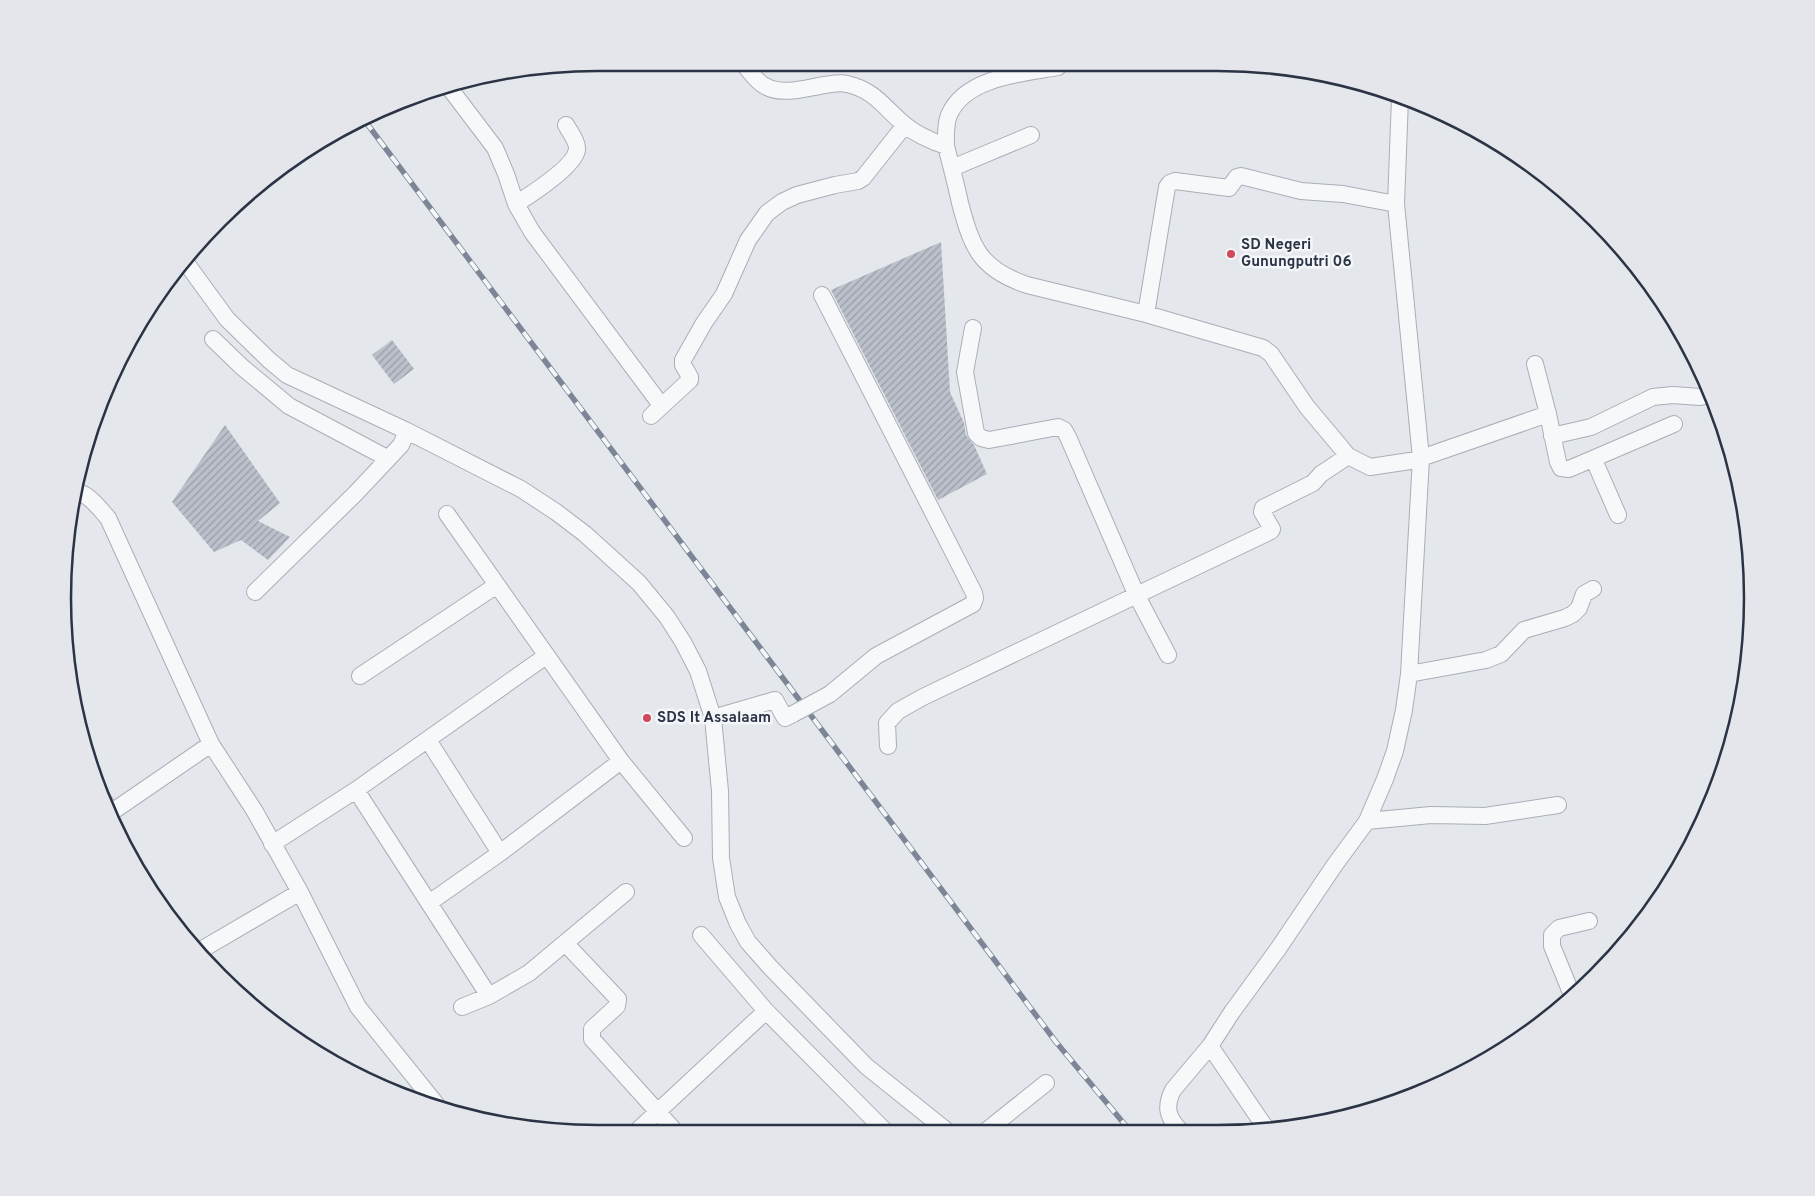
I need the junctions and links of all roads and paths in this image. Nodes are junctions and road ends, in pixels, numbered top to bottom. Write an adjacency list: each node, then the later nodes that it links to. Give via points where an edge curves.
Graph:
1 (750, 71): 6 (street, via 760,83 784,91 848,84 871,93)
2 (1032, 71): 8 (street, via 1007,75 973,89 959,101 949,114)
3 (452, 92): 10 (street, via 495,148)
4 (1400, 104): 11 (street)
5 (566, 125): 10 (street, via 577,152 547,183)
6 (905, 125): 8 (street, via 925,139); 10 (street, via 863,178 797,195 767,213 748,240 724,294 683,360 682,365 690,380 656,410 532,232)
7 (1031, 135): 9 (street)
8 (946, 146): 9 (street)
9 (952, 168): 14 (street, via 973,246 994,269 1027,285)
10 (516, 204)
11 (1396, 204): 14 (street, via 1343,194 1301,191 1241,176 1229,188 1170,182); 25 (street)
12 (188, 268): 15 (street)
13 (822, 295): 38 (street, bridge, via 975,598 973,604 876,656 830,694 794,714 785,718 775,700)
14 (1146, 314): 23 (street, via 1263,348 1271,354 1307,407)
15 (220, 328): 21 (street, via 287,375); 24 (street, via 242,367 289,406)
16 (973, 328): 33 (street, via 965,372 976,433 988,440 1058,427 1064,430)
17 (1535, 364): 19 (street)
18 (1704, 397): 22 (street, via 1653,397 1591,427)
19 (1548, 414): 22 (street); 25 (street)
20 (1674, 424): 26 (street)
21 (407, 431): 24 (street, via 401,445); 38 (street, via 520,489 585,534 621,566 667,617 683,642 698,672)
22 (1552, 436): 26 (street, via 1558,462 1563,469)
23 (1348, 456): 25 (street, via 1370,467); 33 (street, via 1321,474 1314,483 1263,508 1271,531)
24 (387, 458): 32 (street, via 326,524)
25 (1421, 458): 36 (street)
26 (1594, 460): 29 (street)
27 (82, 493): 40 (street, via 108,518)
28 (447, 514): 30 (street)
29 (1618, 515)
30 (497, 585): 35 (street); 37 (street)
31 (1593, 588): 36 (street, via 1584,594 1573,614 1524,630 1497,656)
32 (254, 592)
33 (1136, 596): 34 (street); 41 (street, via 898,711 887,723)
34 (1168, 655)
35 (546, 656): 39 (street); 42 (street)
36 (1409, 674): 46 (street, via 1395,751)
37 (360, 676)
38 (713, 718): 69 (street, via 720,791 721,858 727,897 748,942 866,1066)
39 (428, 740): 43 (street); 49 (street)
40 (211, 744): 45 (street); 48 (street)
41 (888, 746)
42 (622, 761): 47 (street); 49 (street)
43 (356, 790): 48 (street); 52 (street)
44 (1558, 805): 46 (street, via 1485,816 1431,815)
45 (115, 809)
46 (1367, 821): 61 (street)
47 (684, 838)
48 (272, 844): 50 (street)
49 (500, 853): 52 (street)
50 (300, 892): 56 (street); 63 (street, via 358,1007)
51 (626, 892): 55 (street)
52 (430, 903): 58 (street)
53 (1589, 921): 57 (street, via 1560,928 1552,935 1552,946)
54 (701, 935): 60 (street)
55 (565, 943): 58 (street, via 529,973); 64 (street, via 619,1001 594,1026 590,1032 592,1039)
56 (205, 948)
57 (1569, 989)
58 (489, 996): 59 (street)
59 (462, 1007)
60 (766, 1011): 64 (street); 68 (street)
61 (1210, 1046): 65 (street); 71 (street, via 1169,1099 1168,1113)
62 (1046, 1083): 70 (street)
63 (431, 1098)
64 (658, 1112): 66 (street); 67 (street)
65 (1262, 1123)
66 (644, 1125)
67 (670, 1125)
68 (879, 1125)
69 (940, 1125)
70 (994, 1125)
71 (1174, 1125)

